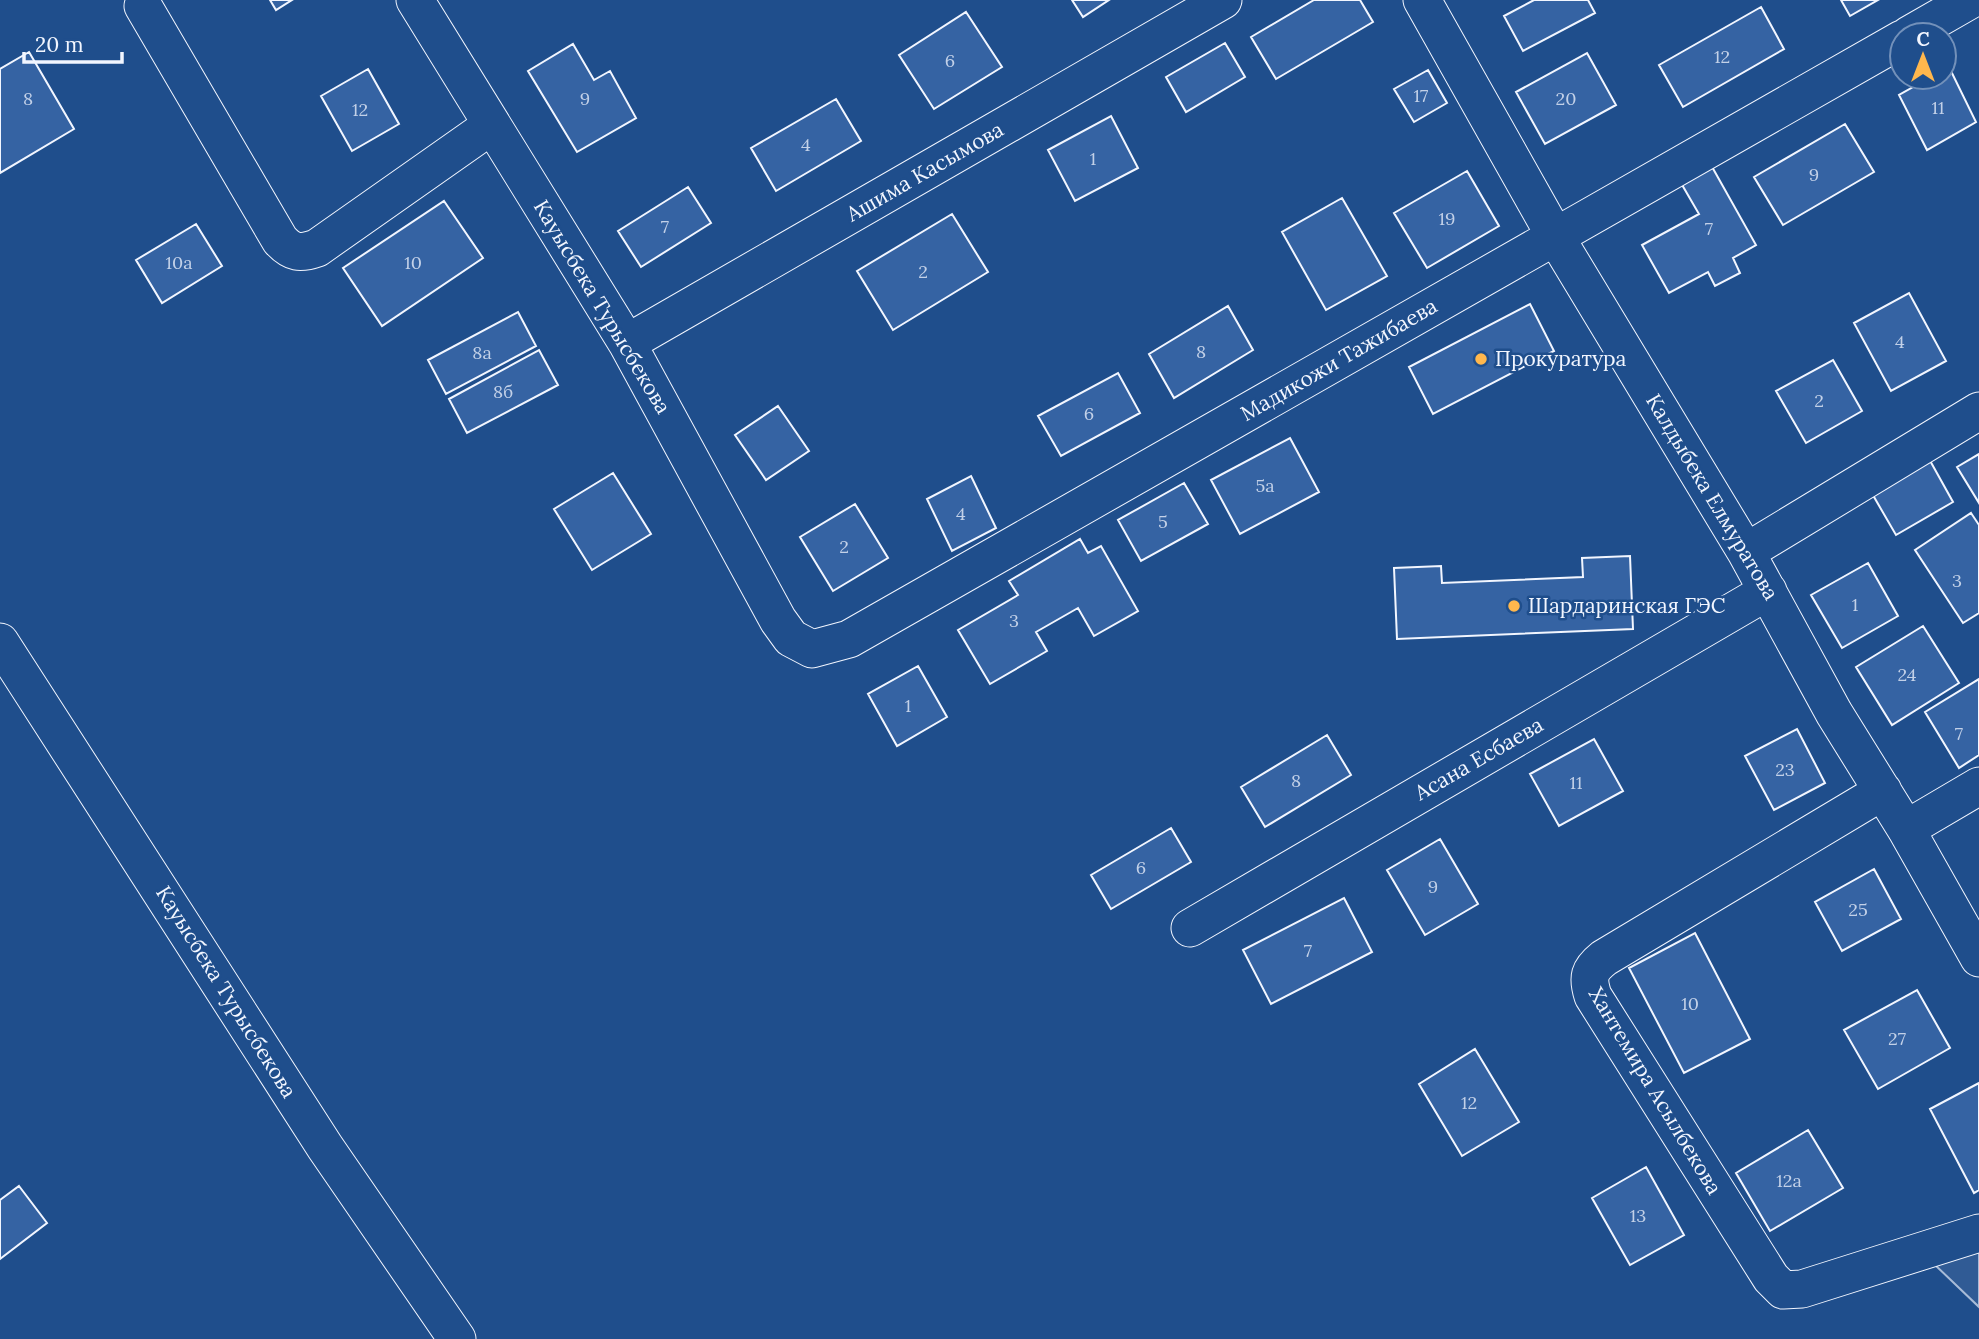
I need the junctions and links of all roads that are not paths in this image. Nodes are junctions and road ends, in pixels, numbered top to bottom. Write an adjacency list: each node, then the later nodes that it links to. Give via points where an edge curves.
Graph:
1 (415, 0): 8 (street, Кауысбека Турысбекова)
2 (1223, 0): 10 (street, Ашима Касымова)
3 (1422, 0): 9 (street, Калдыбека Елмуратова)
4 (1970, 0): 6 (street)
5 (143, 6): 8 (street, via 290,251 317,248)
6 (1933, 21)
7 (1888, 47): 9 (street, Мадикожи Тажибаева)
8 (492, 125): 10 (street, Кауысбека Турысбекова)
9 (1555, 236): 12 (street, Калдыбека Елмуратова); 14 (street, Мадикожи Тажибаева, via 849,639 811,649 791,638)
10 (627, 343): 14 (street, Кауысбека Турысбекова)
11 (1979, 411): 12 (street)
12 (1746, 552): 13 (street, Калдыбека Елмуратова)
13 (1768, 591): 17 (street, Калдыбека Елмуратова, via 1834,713); 19 (street, Асана Есбаева)
14 (778, 620)
15 (0, 642): 22 (street, Кауысбека Турысбекова, via 325,1147)
16 (1979, 786): 18 (street)
17 (1883, 790): 18 (street, Калдыбека Елмуратова); 21 (street, Хантемира Асылбекова, via 1604,958 1591,968 1588,980 1593,996 1763,1267 1783,1290 1802,1289)
18 (1906, 829): 20 (street, Калдыбека Елмуратова)
19 (1190, 928)
20 (1979, 958)
21 (1979, 1233)
22 (457, 1339)

